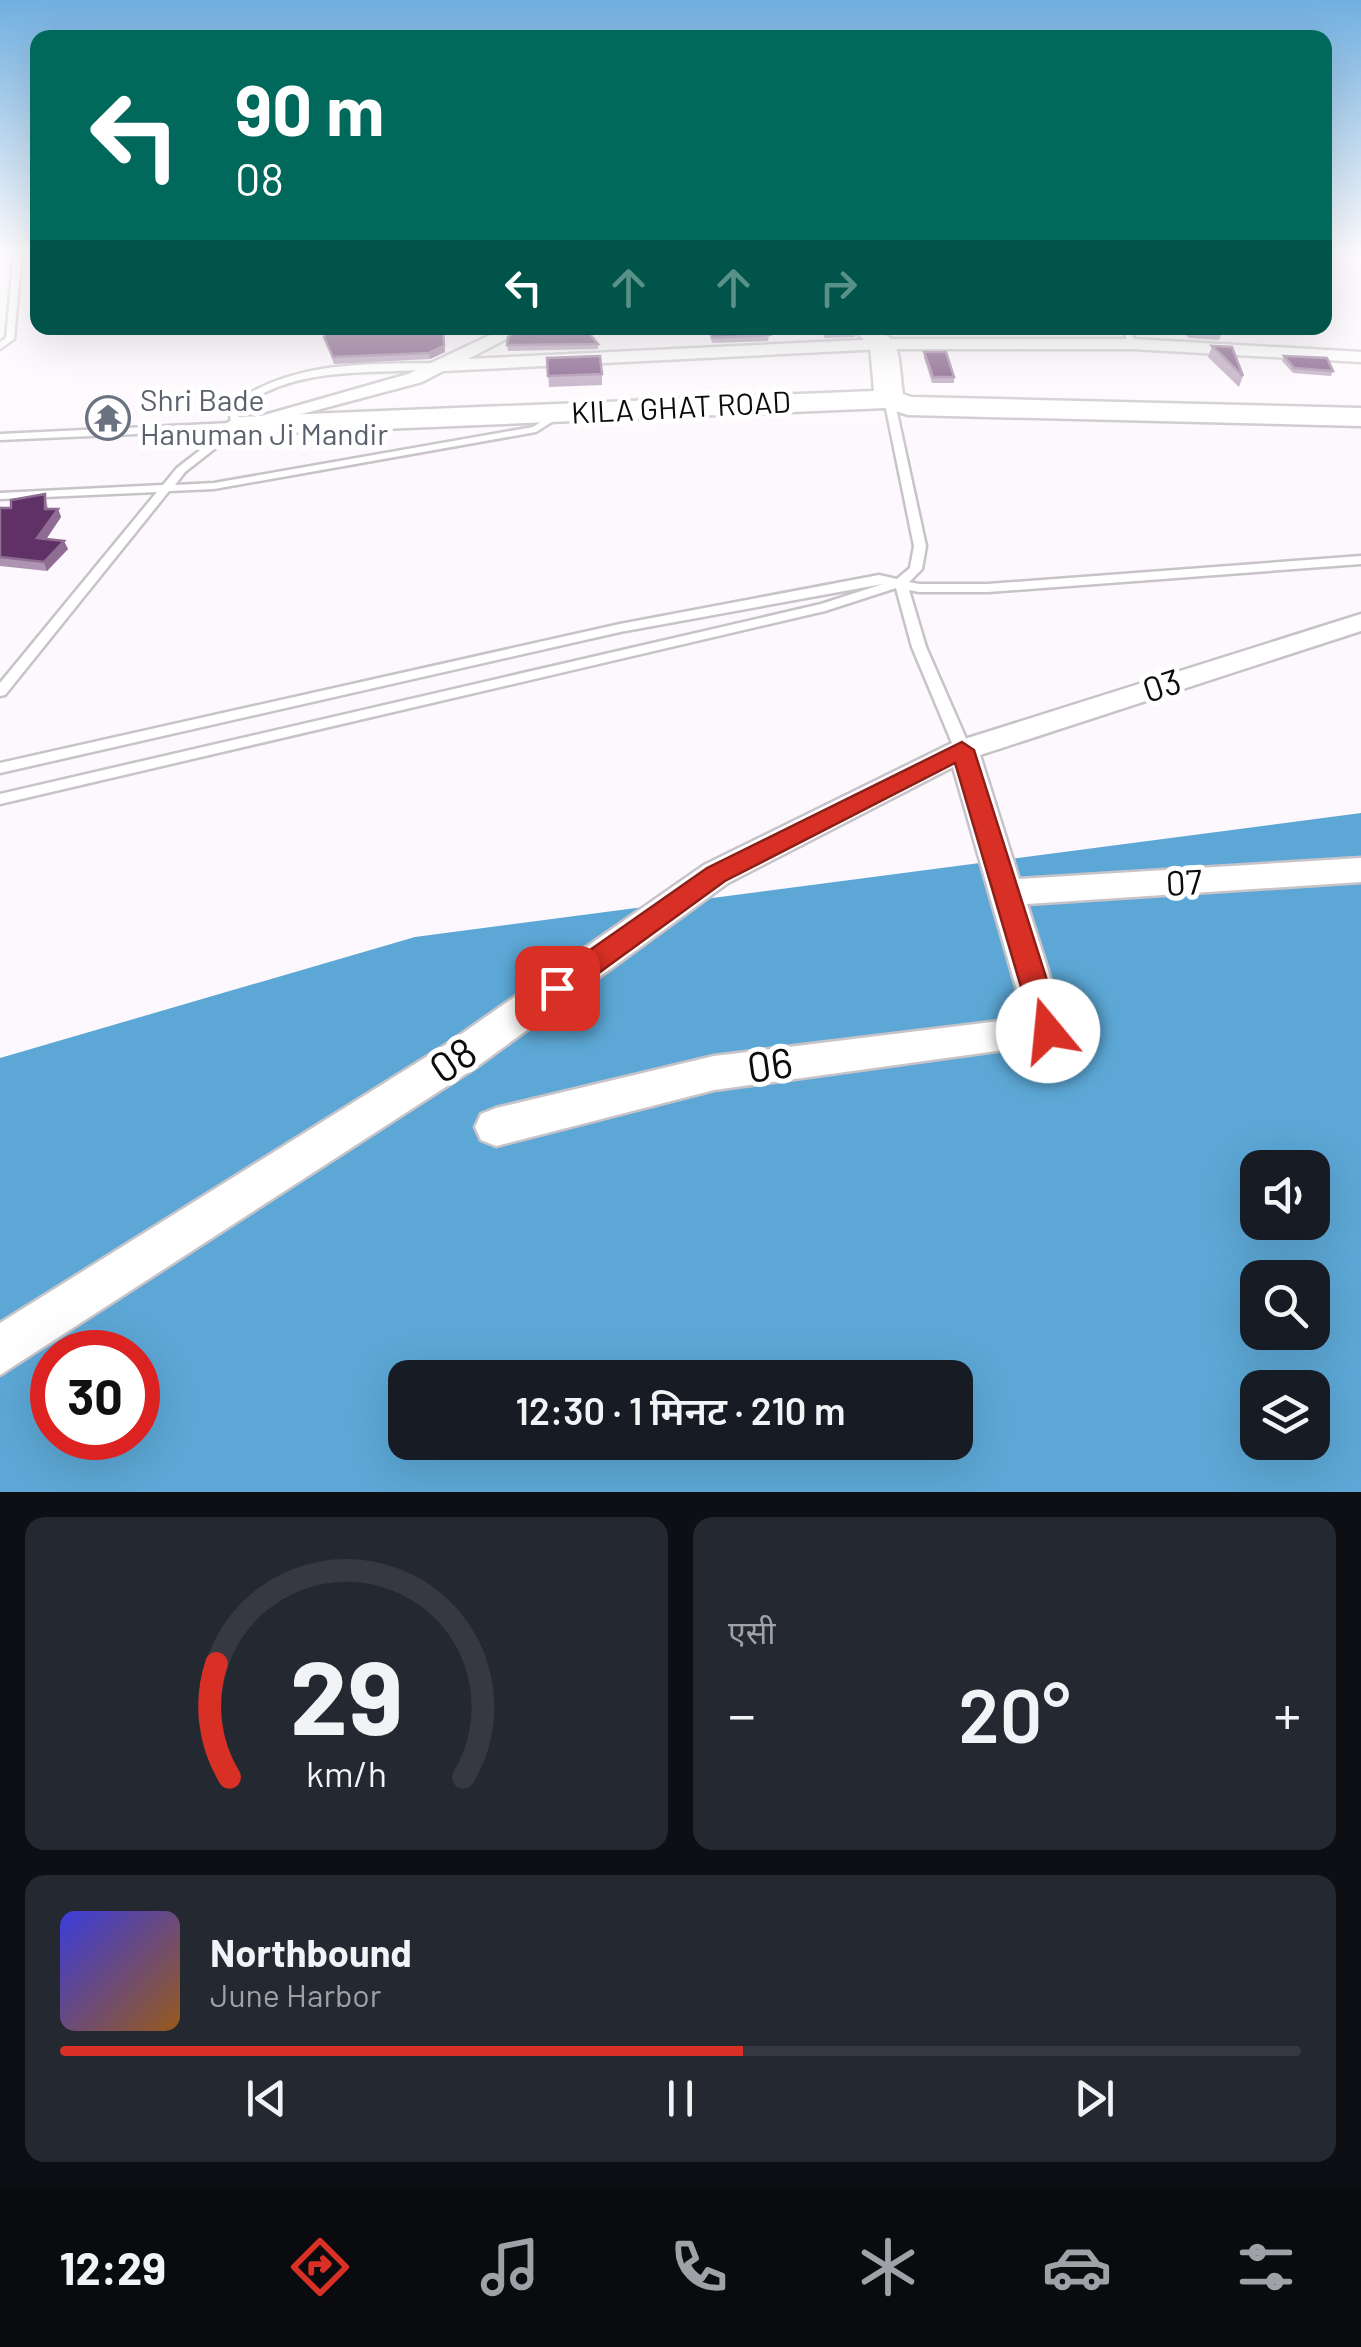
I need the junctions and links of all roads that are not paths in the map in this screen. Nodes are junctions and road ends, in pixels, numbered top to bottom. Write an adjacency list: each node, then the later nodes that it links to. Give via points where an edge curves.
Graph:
1 (12, 321): 5 (lane, via 10,338)
2 (504, 335): 7 (street)
3 (873, 336): 4 (street); 7 (street); 8 (main road)
4 (1129, 336): 6 (street)
5 (0, 346)
6 (1361, 357)
7 (442, 366): 11 (street); 11 (lane, via 332,371 268,386 232,408)
8 (890, 399): 9 (main road, KILA GHAT ROAD); 10 (main road, KILA GHAT ROAD, via 908,406); 16 (lane, via 920,546 916,568)
9 (561, 413): 11 (main road, KILA GHAT ROAD); 13 (lane, via 536,430 214,486)
10 (1361, 418)
11 (236, 426): 12 (lane, KILA GHAT ROAD); 13 (lane)
12 (0, 437)
13 (167, 488): 14 (lane); 18 (lane)
14 (0, 496)
15 (1361, 560): 16 (lane, via 988,588)
16 (901, 582): 19 (lane, via 919,647); 20 (lane, via 878,579 620,628); 21 (lane, via 825,607)
17 (1361, 622): 19 (street, 03)
18 (0, 692)
19 (962, 750): 23 (street); 25 (street, 08, via 716,874 461,1056)
20 (0, 768)
21 (0, 799)
22 (1361, 870): 23 (street, 07)
23 (1006, 893): 24 (street, 06, via 1048,1031 714,1073)
24 (496, 1127)
25 (0, 1351)

